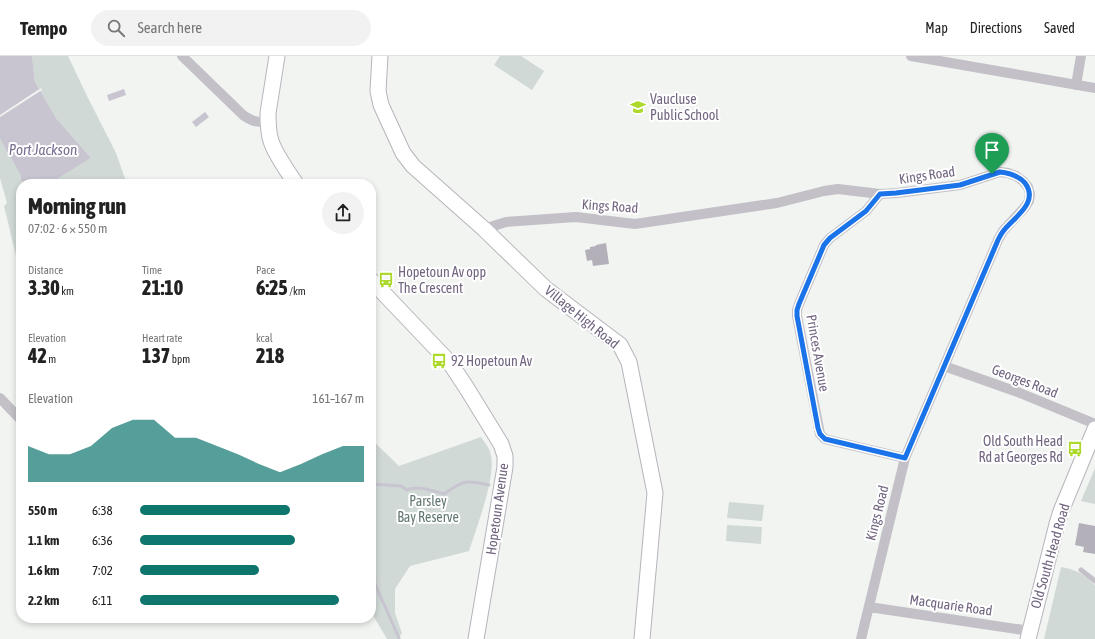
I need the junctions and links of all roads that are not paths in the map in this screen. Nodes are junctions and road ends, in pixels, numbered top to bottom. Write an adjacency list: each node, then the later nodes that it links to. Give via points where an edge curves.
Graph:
1 (182, 56): 9 (street, via 243,115 255,122)
2 (277, 56): 9 (street)
3 (380, 56): 12 (street, Village High Road, via 380,105 403,153 413,166)
4 (911, 56): 6 (street)
5 (1081, 56): 7 (street)
6 (950, 59): 7 (street)
7 (1076, 85): 8 (street)
8 (1095, 88)
9 (268, 122): 10 (street, via 272,145)
10 (293, 179)
11 (880, 194): 12 (street, Kings Road, via 838,189 777,203 635,224 576,217 506,222); 14 (street, Kings Road, via 960,185 1000,172 1016,176 1028,187 1029,201 998,240); 19 (street, Princes Avenue, via 866,211 824,245 799,304 797,316 820,434 832,441)
12 (484, 229): 25 (street, Village High Road, via 546,289 620,345 629,362 655,493)
13 (376, 285): 24 (street, Hopetoun Avenue, via 450,363 503,448 505,467)
14 (944, 366): 17 (street, Georges Road, via 1020,393); 19 (street, Kings Road)
15 (0, 398): 16 (street)
16 (16, 415)
17 (1095, 424)
18 (1095, 429): 23 (street, Old South Head Road, via 1056,524)
19 (905, 458): 22 (street, Kings Road)
20 (1081, 570): 21 (lane)
21 (1095, 581)
22 (869, 607): 23 (street, Macquarie Road); 26 (street, Kings Road)
23 (1029, 635)
24 (476, 639)
25 (642, 639)
26 (861, 639)

